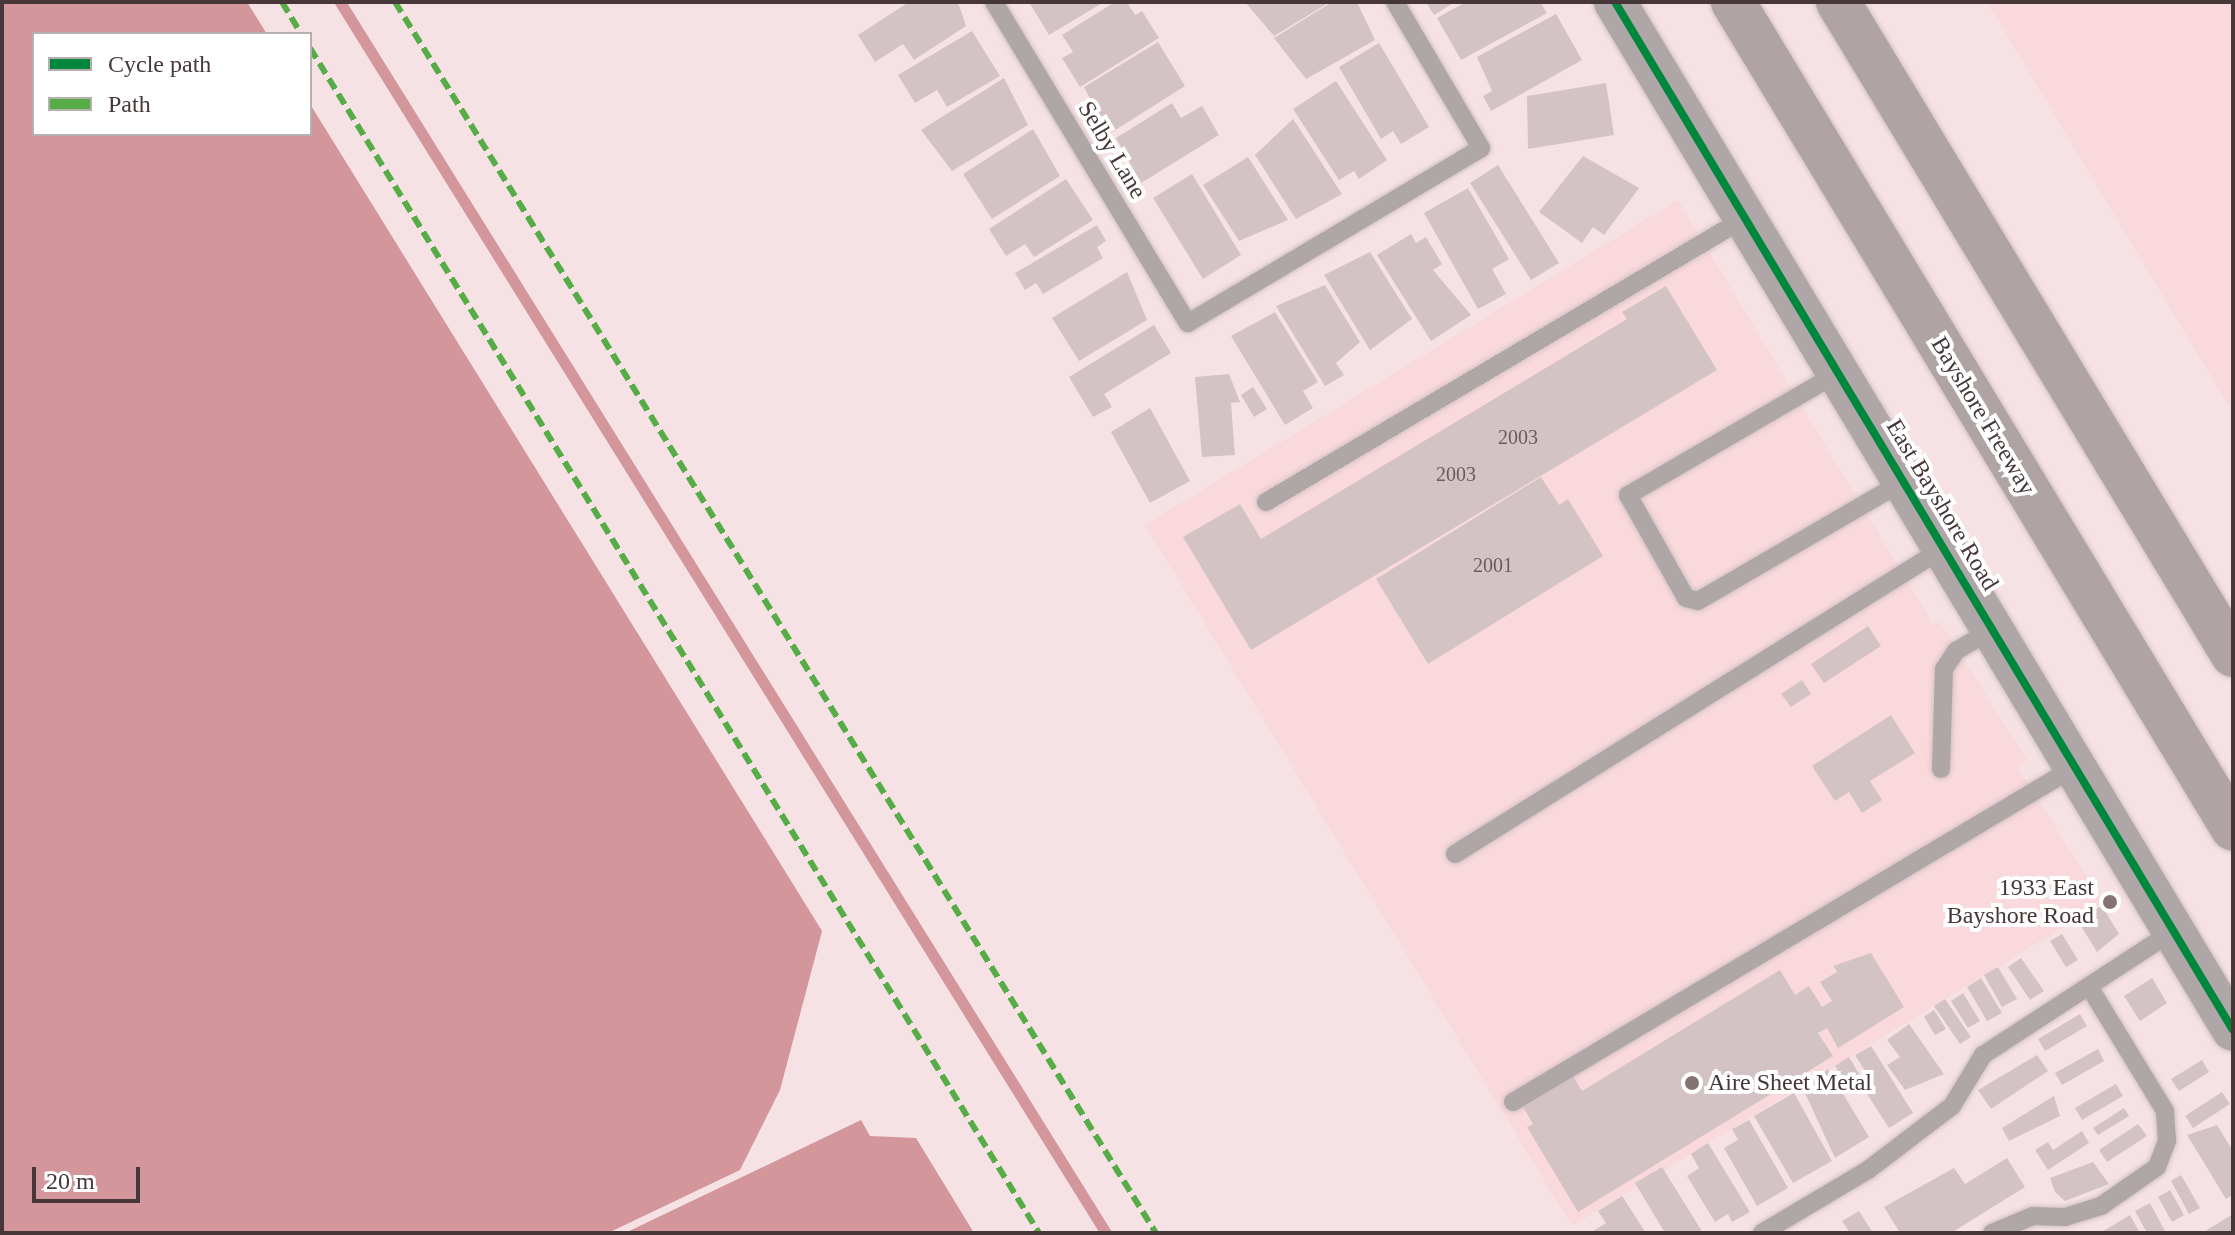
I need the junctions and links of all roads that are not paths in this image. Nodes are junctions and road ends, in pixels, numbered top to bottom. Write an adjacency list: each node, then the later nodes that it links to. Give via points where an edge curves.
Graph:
1 (994, 2): 2 (lane, Selby Lane, via 1188,323 1481,148)
2 (1395, 2)
3 (1615, 2): 6 (street, East Bayshore Road)
4 (1733, 2): 15 (highway, Bayshore Freeway)
5 (1838, 2): 12 (highway)
6 (1745, 218): 7 (street, East Bayshore Road); 9 (lane)
7 (1838, 373): 8 (street, East Bayshore Road); 8 (lane, via 1628,495 1686,598 1698,601)
8 (1904, 481): 10 (street, East Bayshore Road)
9 (1266, 502)
10 (1944, 548): 11 (street, East Bayshore Road); 16 (lane)
11 (1993, 629): 13 (street, East Bayshore Road); 14 (lane, via 1956,651 1944,669)
12 (2233, 655)
13 (2075, 767): 17 (street, East Bayshore Road); 20 (lane)
14 (1941, 769)
15 (2233, 829)
16 (1455, 854)
17 (2172, 932): 18 (lane); 19 (street, East Bayshore Road)
18 (2090, 988): 21 (lane, via 1983,1055 1952,1106 1868,1170); 22 (lane, via 2165,1111 2167,1141 2157,1167 2101,1206 2065,1217 2033,1216)
19 (2233, 1030)
20 (1513, 1102)
21 (1762, 1233)
22 (1992, 1233)

